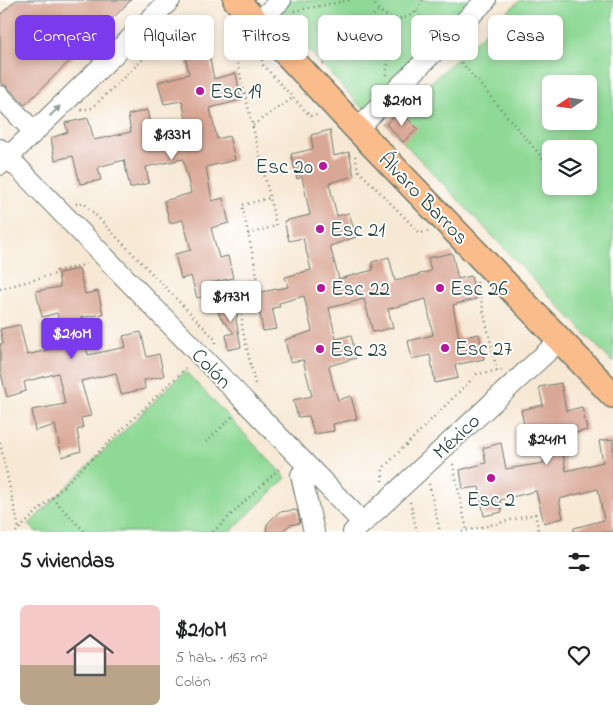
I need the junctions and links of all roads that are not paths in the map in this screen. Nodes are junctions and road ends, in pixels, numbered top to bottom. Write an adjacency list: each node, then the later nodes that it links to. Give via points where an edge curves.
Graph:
1 (486, 0): 3 (street)
2 (286, 6): 5 (street)
3 (474, 7): 8 (street, via 444,42)
4 (172, 8): 9 (street, one-way to 4)
5 (270, 15)
6 (293, 60): 8 (main road, Álvaro Barros)
7 (0, 96): 9 (street)
8 (357, 129): 12 (main road, Álvaro Barros)
9 (34, 132): 10 (street)
10 (2, 159): 11 (street, Colón, via 57,208); 11 (street, Colón, via 95,263)
11 (131, 291): 14 (street, Colón, via 213,368); 14 (street, Colón, via 192,362)
12 (560, 340): 13 (main road, Álvaro Barros); 16 (street, México)
13 (613, 395)
14 (243, 402): 15 (street, Colón); 16 (street, Colón)
15 (301, 475): 16 (street, Colón); 17 (street)
16 (357, 528)
17 (314, 532)

